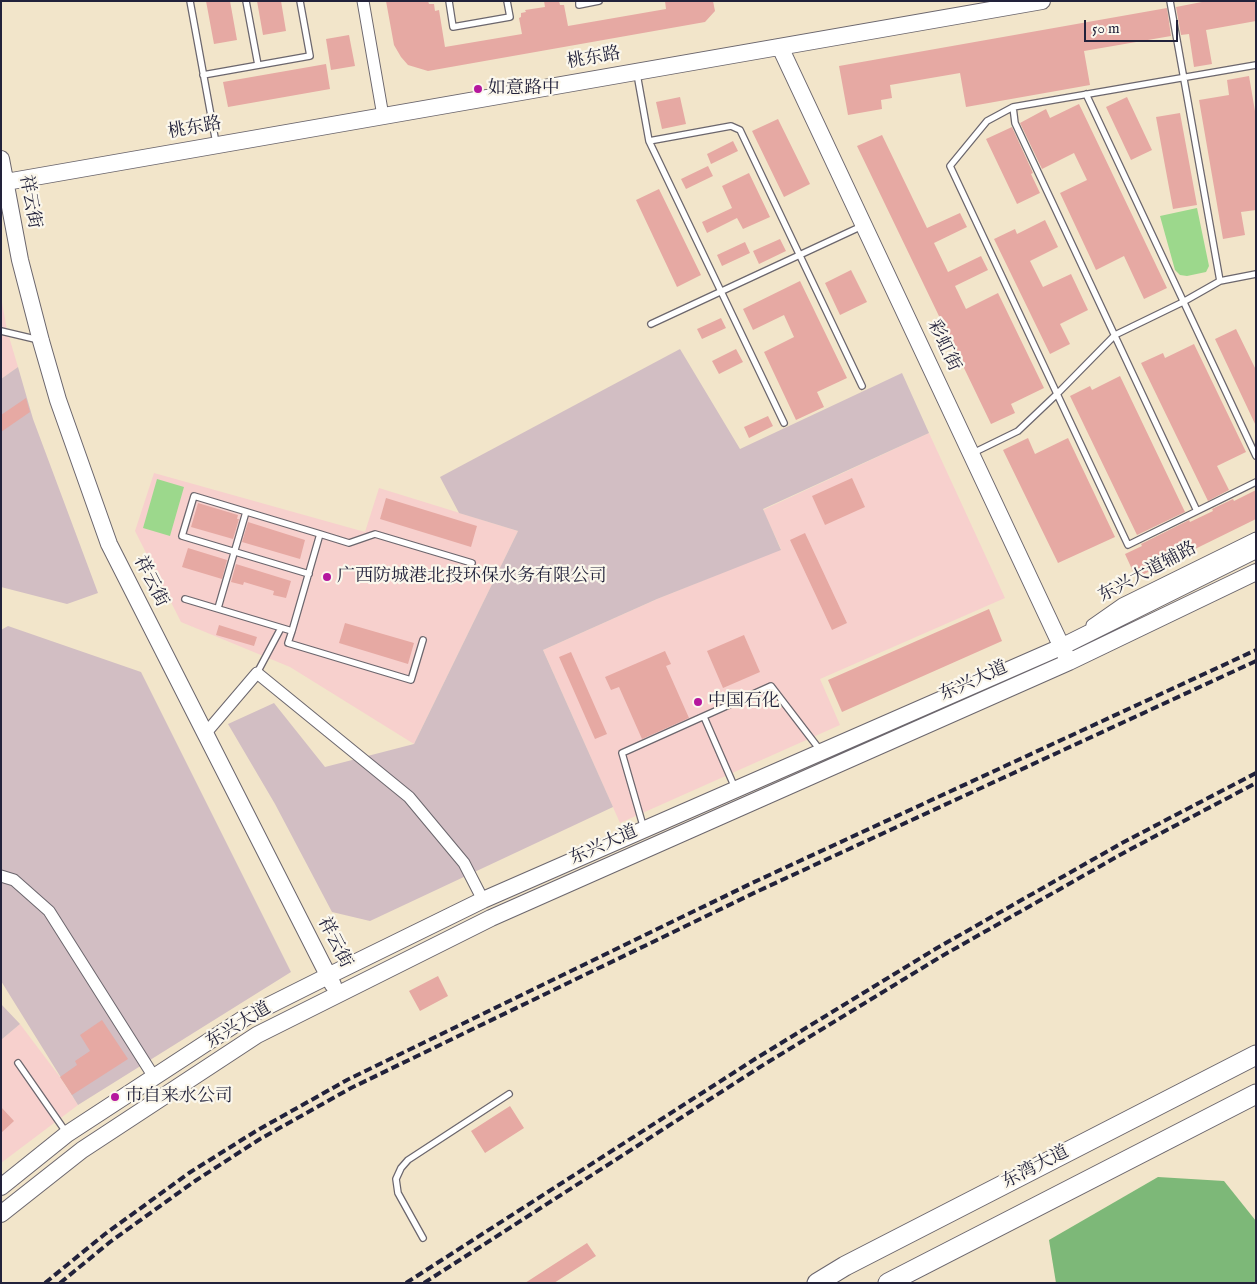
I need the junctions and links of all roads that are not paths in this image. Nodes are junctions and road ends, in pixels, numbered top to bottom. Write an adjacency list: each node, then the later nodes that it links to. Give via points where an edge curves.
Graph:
1 (190, 1): 15 (lane)
2 (246, 1): 12 (lane)
3 (300, 1): 12 (lane, via 310,56)
4 (363, 1): 19 (street)
5 (449, 1): 6 (lane, via 453,27 510,17)
6 (507, 1)
7 (579, 1): 8 (lane, via 579,5)
8 (600, 1)
9 (1042, 1): 11 (main road, 桃东路)
10 (1170, 1): 16 (lane)
11 (780, 47): 14 (main road, 桃东路); 24 (main road, 彩虹街)
12 (258, 65): 15 (lane)
13 (1256, 65): 16 (lane)
14 (636, 72): 19 (main road, 桃东路); 20 (lane)
15 (204, 75): 21 (lane)
16 (1184, 77): 17 (lane); 27 (lane)
17 (1086, 94): 18 (lane); 29 (lane)
18 (1013, 107): 32 (lane, via 1015,123); 35 (lane, via 987,121 950,166)
19 (383, 116): 21 (main road, 桃东路)
20 (649, 141): 25 (lane, via 731,126 740,130); 28 (lane)
21 (216, 146): 23 (main road, 桃东路)
22 (1, 158): 23 (main road, 祥云街)
23 (3, 185): 33 (main road, 祥云街)
24 (864, 225): 25 (lane); 37 (main road, 彩虹街)
25 (800, 255): 28 (lane); 34 (lane)
26 (1256, 274): 27 (lane)
27 (1220, 281): 29 (lane)
28 (721, 291): 30 (lane); 36 (lane)
29 (1183, 302): 32 (lane); 38 (lane)
30 (651, 324)
31 (1, 332): 33 (lane)
32 (1115, 335): 35 (lane); 40 (lane)
33 (41, 341): 59 (main road, 祥云街, via 58,400 109,544)
34 (862, 386)
35 (1057, 394): 37 (lane, via 1018,431); 40 (lane, via 1128,545)
36 (784, 423)
37 (971, 454): 55 (main road, 彩虹街)
38 (1256, 456)
39 (1256, 482): 40 (lane)
40 (1197, 511)
41 (246, 512): 42 (lane); 44 (lane); 44 (lane, via 194,496 182,536)
42 (320, 534): 45 (lane, via 349,543 375,534); 47 (lane)
43 (1255, 542): 48 (street, 东兴大道辅路); 49 (main road, 东兴大道)
44 (234, 552): 47 (lane); 51 (lane)
45 (472, 563)
46 (1256, 572): 56 (main road, 东兴大道)
47 (308, 574): 53 (lane)
48 (1174, 578): 49 (street); 55 (street, 东兴大道辅路, via 1122,604)
49 (1199, 578): 55 (main road, 东兴大道)
50 (185, 599): 51 (lane)
51 (218, 608): 52 (lane)
52 (281, 628): 53 (lane); 57 (lane)
53 (292, 631): 54 (lane, via 288,643 411,680)
54 (423, 640)
55 (1062, 647): 56 (main road, 彩虹街); 60 (main road, 东兴大道)
56 (1069, 662): 66 (main road, 东兴大道, via 491,918)
57 (257, 673): 59 (street); 64 (street, via 409,797 464,863)
58 (704, 717): 60 (lane, via 772,686); 61 (lane); 62 (lane, via 622,753)
59 (205, 734): 65 (main road, 祥云街)
60 (822, 752): 61 (main road, 东兴大道)
61 (736, 789): 62 (main road, 东兴大道)
62 (644, 830): 64 (main road, 东兴大道)
63 (1, 876): 69 (street, via 14,880 49,911)
64 (483, 900): 65 (main road, 东兴大道)
65 (328, 976): 66 (main road, 祥云街); 69 (main road, 东兴大道, via 246,1017)
66 (338, 995): 74 (main road, 东兴大道, via 257,1035 82,1150)
67 (1256, 1055): 76 (main road, 东湾大道)
68 (18, 1064): 72 (lane)
69 (154, 1077): 72 (main road, 东兴大道)
70 (508, 1094): 75 (lane, via 400,1168 396,1179 398,1193)
71 (1256, 1094): 77 (main road, 东湾大道)
72 (67, 1134): 73 (main road, 东兴大道)
73 (1, 1187)
74 (1, 1214)
75 (423, 1238)
76 (817, 1283)
77 (888, 1283)

